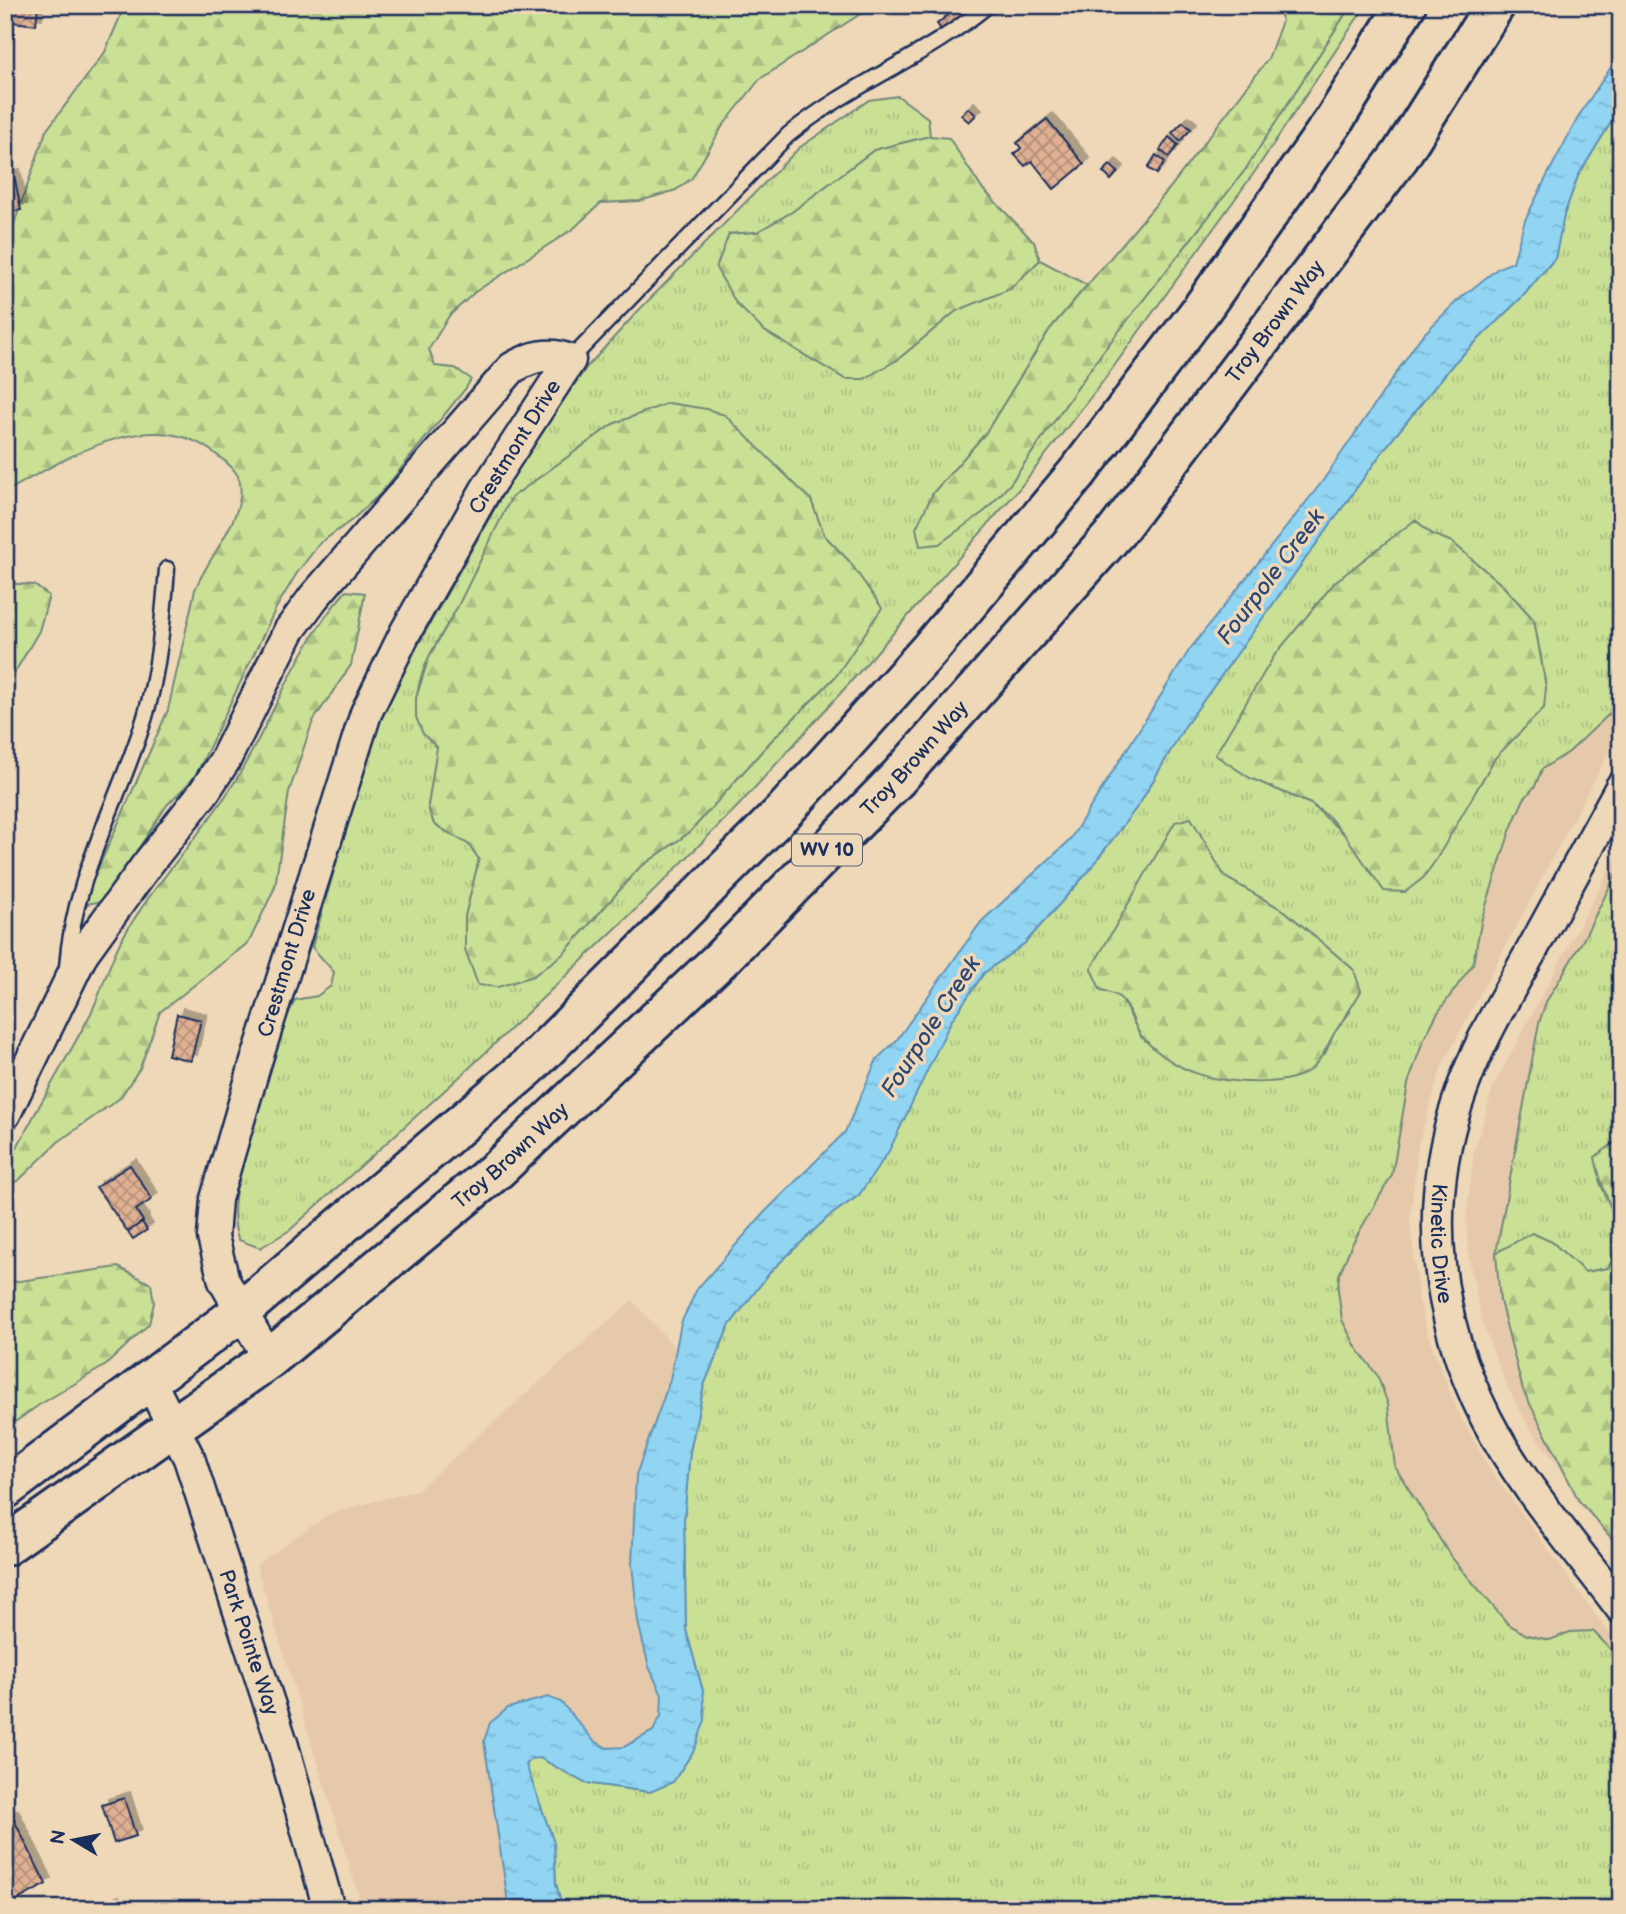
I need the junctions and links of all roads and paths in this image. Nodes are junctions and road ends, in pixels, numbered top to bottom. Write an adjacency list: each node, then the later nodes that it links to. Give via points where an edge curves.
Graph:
1 (988, 5): 4 (lane, via 922,54 820,109 788,135)
2 (1406, 5): 9 (main road, WV 10, via 1333,122 1201,310 1078,472 929,650 785,810 528,1067)
3 (1495, 5): 10 (main road, Troy Brown Way / WV 10, via 1400,156 1116,532 898,778 721,959 498,1169)
4 (570, 360): 7 (street, Crestmont Drive, via 538,356 512,368 314,597 289,631 211,782 120,900); 9 (street, Crestmont Drive, via 478,502 380,684 354,747 216,1199 212,1219 216,1257)
5 (167, 569): 7 (lane, via 159,648 145,717 87,868 74,915)
6 (1621, 787): 15 (street, Kinetic Drive, via 1516,979 1458,1100 1438,1195 1437,1241 1449,1326 1487,1420)
7 (66, 986): 8 (street, Crestmont Drive)
8 (5, 1114)
9 (239, 1313): 10 (street, Crestmont Drive); 11 (main road, WV 10)
10 (269, 1359): 12 (main road, Troy Brown Way / WV 10)
11 (151, 1382): 12 (street, Park Pointe Way); 13 (main road, WV 10)
12 (176, 1428): 14 (main road, Troy Brown Way / WV 10); 16 (street, Park Pointe Way, via 283,1746)
13 (5, 1489)
14 (5, 1546)
15 (1621, 1608)
16 (329, 1909)

